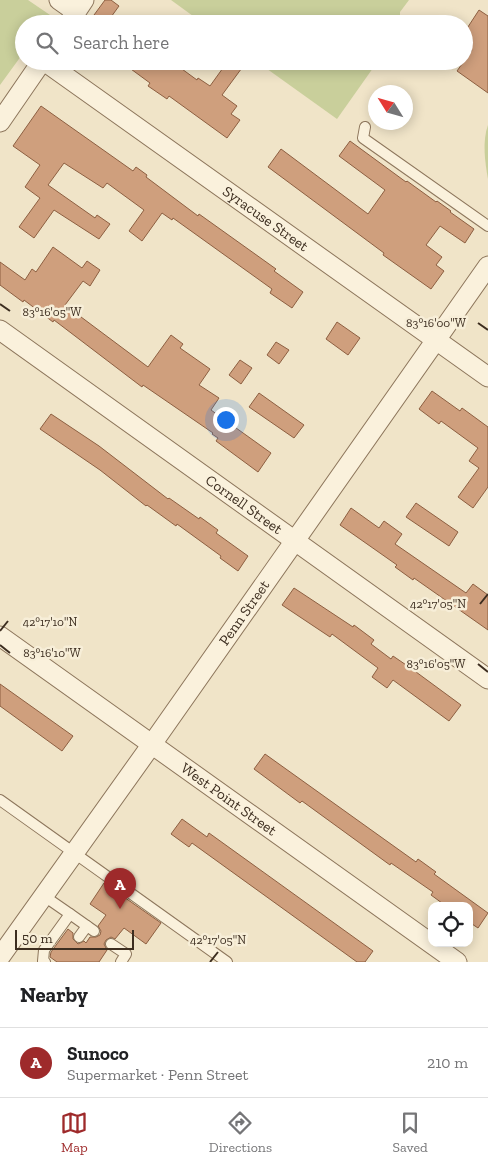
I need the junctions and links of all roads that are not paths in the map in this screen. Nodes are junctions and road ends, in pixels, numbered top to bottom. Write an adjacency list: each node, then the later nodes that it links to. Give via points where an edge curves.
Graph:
1 (59, 0): 2 (street)
2 (76, 12)
3 (37, 70): 5 (street)
4 (56, 70): 10 (street, Syracuse Street)
5 (0, 122)
6 (365, 127): 7 (lane, via 363,138)
7 (488, 226)
8 (488, 266): 10 (street, Penn Street)
9 (0, 330): 12 (street, Cornell Street)
10 (436, 340): 11 (street, Syracuse Street); 12 (street, Penn Street)
11 (488, 377)
12 (294, 540): 14 (street, Cornell Street); 15 (street, Penn Street)
13 (0, 636): 15 (street, West Point Street)
14 (488, 679)
15 (152, 744): 17 (street, Penn Street); 26 (street, West Point Street)
16 (0, 800): 17 (lane)
17 (74, 854): 18 (street, Penn Street); 25 (lane)
18 (44, 896): 19 (lane); 22 (street, Penn Street)
19 (70, 914): 20 (lane, via 90,929); 23 (lane, via 44,950)
20 (79, 938)
21 (111, 944): 24 (lane, via 126,954)
22 (0, 957)
23 (45, 962)
24 (121, 962)
25 (227, 962)
26 (457, 962)

